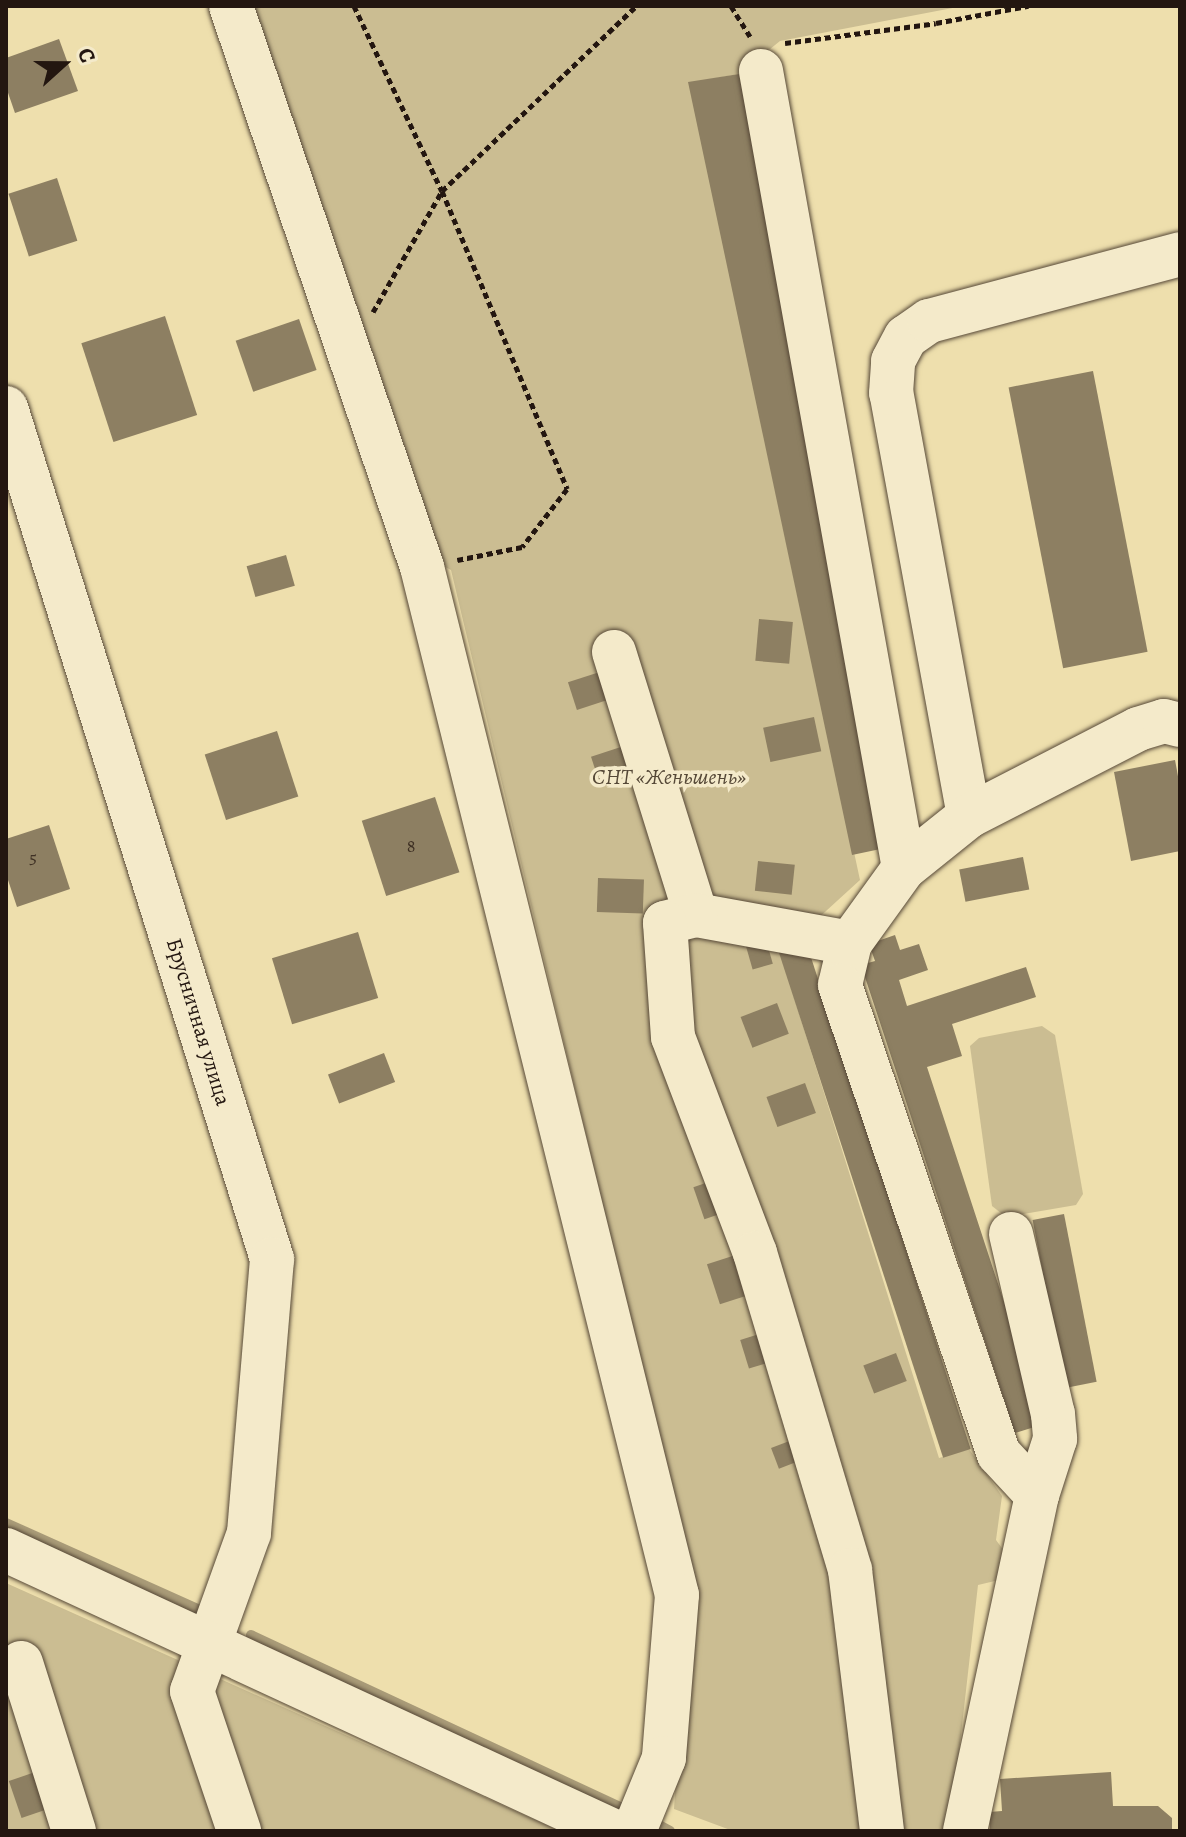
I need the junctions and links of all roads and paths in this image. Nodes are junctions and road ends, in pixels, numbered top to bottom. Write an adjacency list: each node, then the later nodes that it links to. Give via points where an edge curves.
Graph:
1 (231, 6): 8 (street)
2 (354, 6): 6 (path)
3 (636, 6): 6 (path)
4 (1028, 6): 5 (path)
5 (766, 58): 14 (street)
6 (442, 191): 8 (path); 10 (path, via 567,489 522,547)
7 (1180, 254): 13 (street, via 929,321 906,337 893,361 891,393)
8 (348, 356): 10 (street)
9 (6, 408): 20 (street, Брусничная улица, via 272,1259 249,1533)
10 (422, 567): 25 (street, via 677,1595 664,1758)
11 (614, 652): 15 (street)
12 (1180, 725): 13 (street, via 1164,721 1138,729)
13 (969, 816): 14 (street)
14 (904, 868): 16 (street)
15 (696, 915): 16 (street); 26 (street, via 665,923 673,1037 755,1253 850,1570)
16 (850, 943): 18 (street, via 840,985 999,1454)
17 (1011, 1234): 18 (street, via 1053,1414 1055,1439)
18 (1037, 1495): 27 (street)
19 (6, 1550): 20 (street)
20 (210, 1646): 23 (street, Брусничная улица, via 192,1691); 24 (street)
21 (21, 1663): 22 (street)
22 (74, 1831)
23 (239, 1831)
24 (613, 1831)
25 (634, 1831)
26 (882, 1831)
27 (965, 1831)

